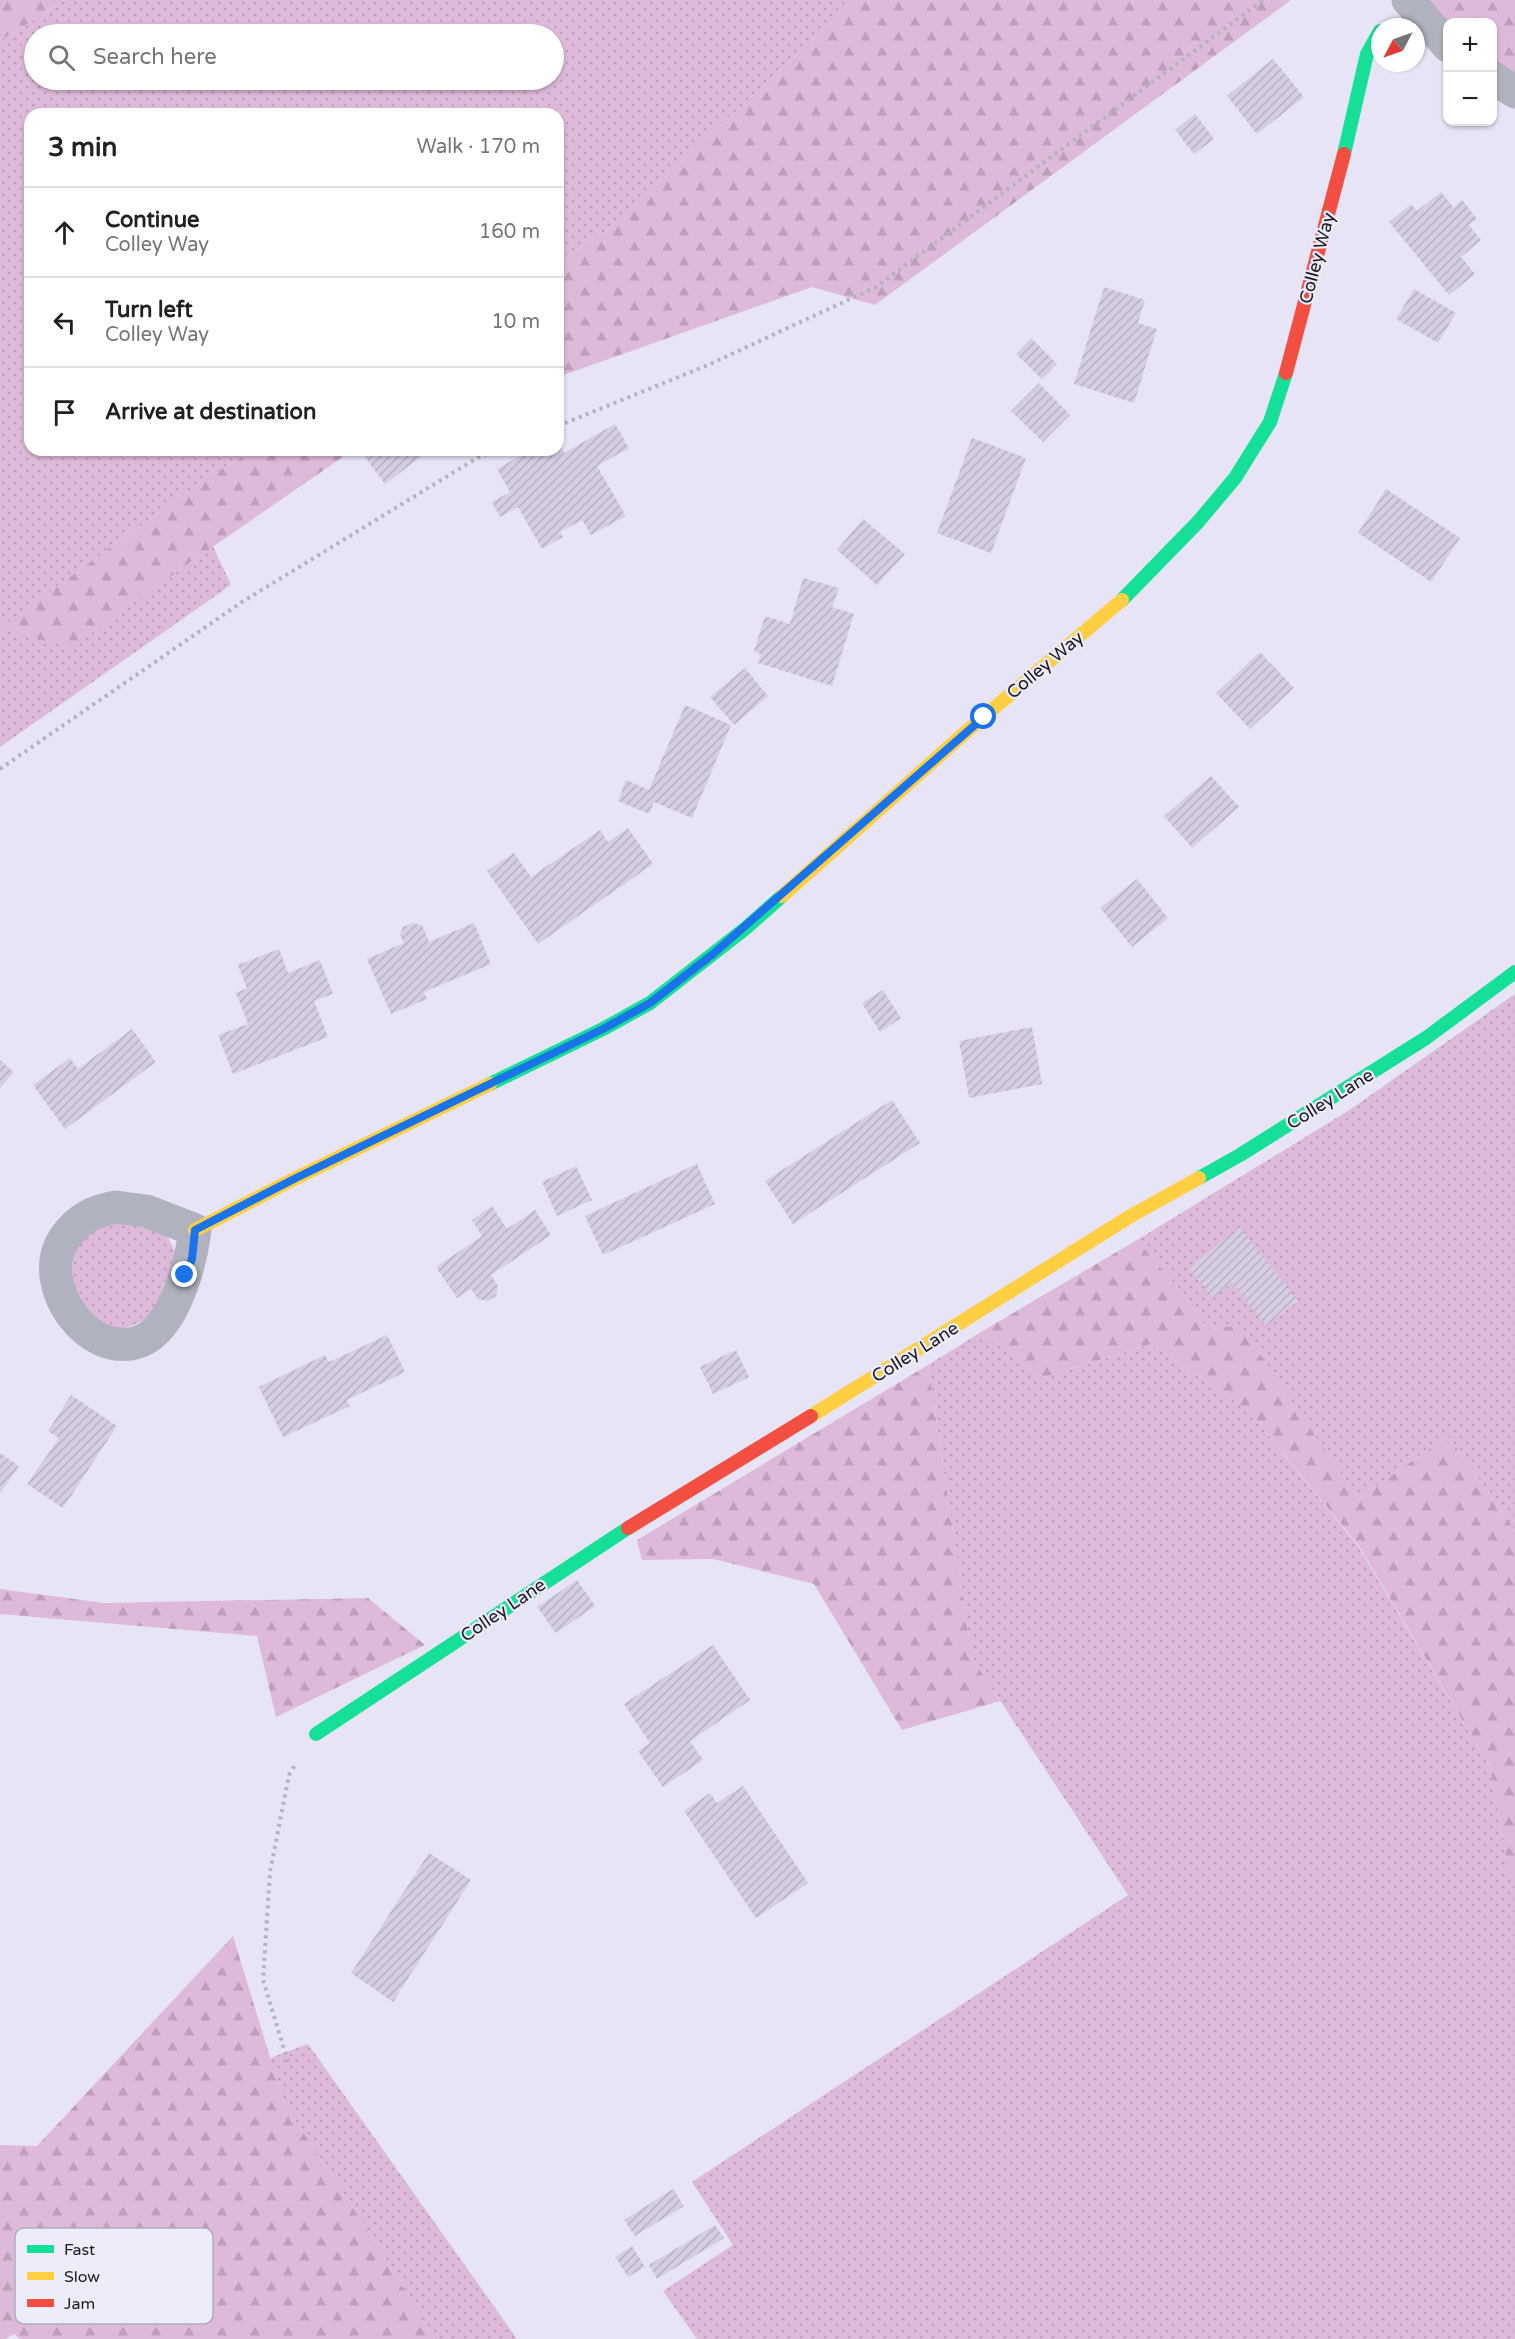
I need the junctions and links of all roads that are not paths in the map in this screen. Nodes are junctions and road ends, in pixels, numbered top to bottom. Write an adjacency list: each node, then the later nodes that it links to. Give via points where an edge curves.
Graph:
1 (1397, 0): 3 (street, Colley Way)
2 (1408, 0): 4 (street)
3 (1387, 18)
4 (1443, 40)
5 (1371, 47): 9 (street, Colley Way, via 1336,189 1270,422 1235,478 1119,603 967,731 746,928 650,1003)
6 (1497, 80): 7 (street)
7 (1515, 92)
8 (1515, 972): 10 (street, Colley Lane, via 1426,1038 657,1509)
9 (195, 1230): 9 (street, via 192,1259 172,1308 159,1328 140,1342 121,1344 104,1340 83,1326 66,1307 54,1273 56,1257 69,1232 83,1218 97,1210 116,1207 146,1211)
10 (316, 1734)

